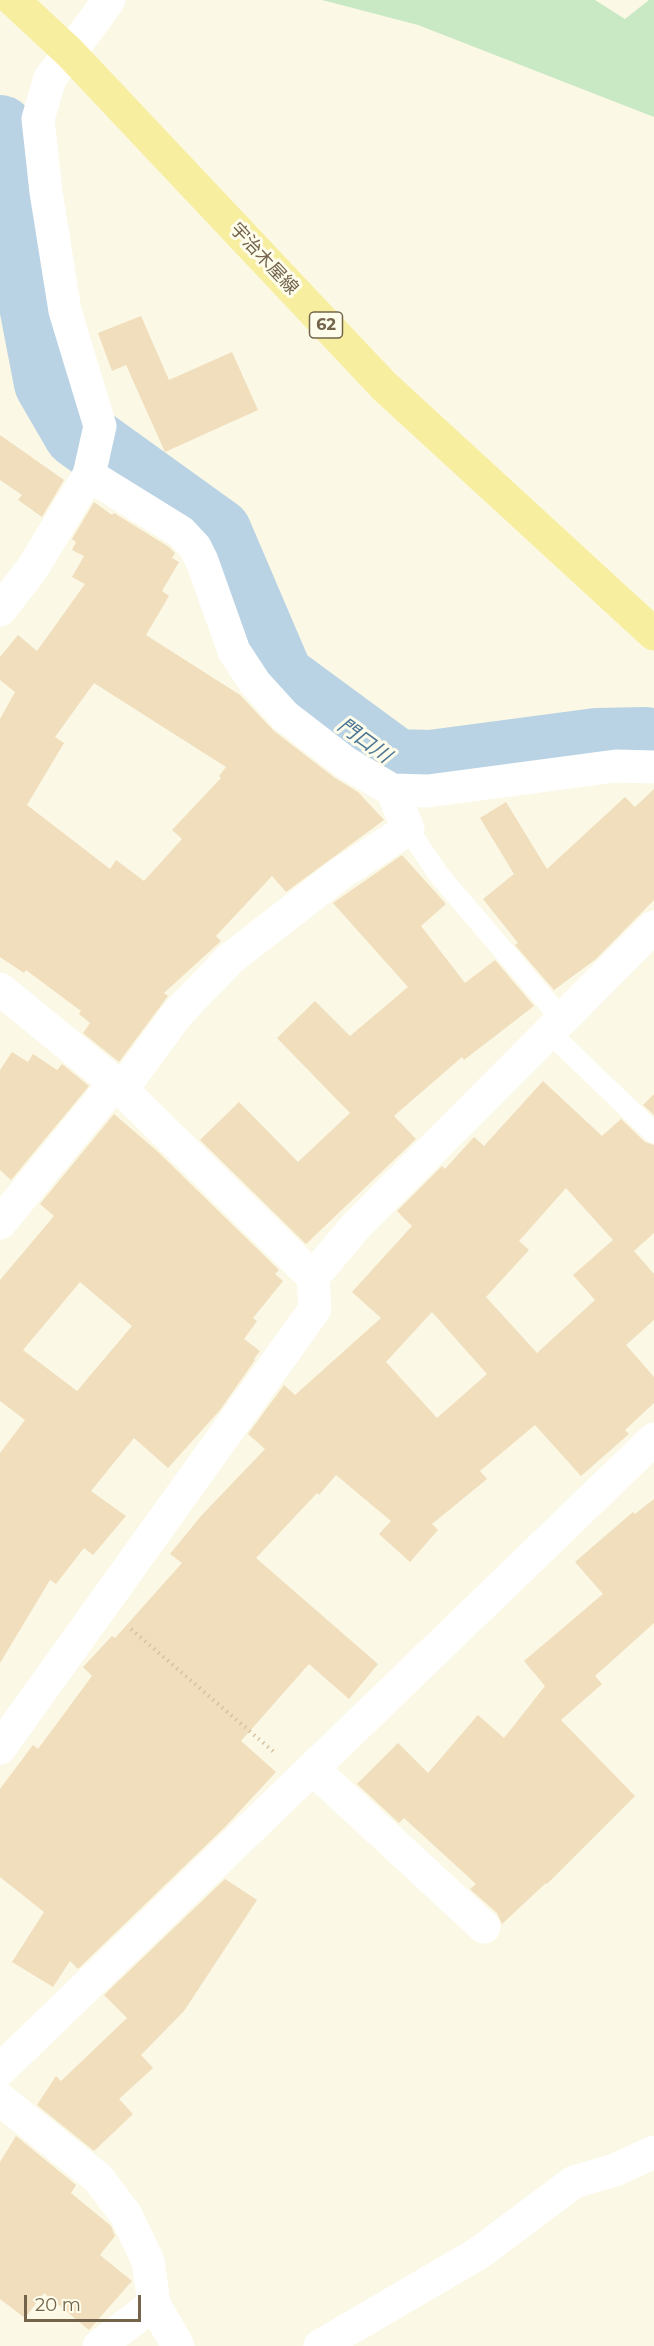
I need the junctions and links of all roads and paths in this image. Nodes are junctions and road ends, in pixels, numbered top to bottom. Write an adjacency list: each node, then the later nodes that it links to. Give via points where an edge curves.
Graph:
1 (13, 0): 3 (main road, 宇治木屋線 / 62)
2 (110, 0): 3 (street)
3 (70, 53): 4 (street, via 50,78 38,119 65,312 100,426); 6 (main road, 宇治木屋線 / 62, via 384,386)
4 (91, 471): 5 (street, via 32,569); 8 (street, via 181,532 195,548 234,651 255,683 285,716 346,763)
5 (0, 610)
6 (654, 634)
7 (654, 768): 8 (street, via 616,766 428,791)
8 (392, 790): 9 (street)
9 (408, 829): 12 (lane); 13 (street, via 337,876 230,959 178,1013)
10 (654, 927): 12 (street)
11 (0, 989): 13 (street)
12 (555, 1025): 14 (lane); 16 (street, via 356,1226)
13 (118, 1086): 15 (street); 16 (street)
14 (654, 1133)
15 (0, 1223)
16 (313, 1277): 18 (street, via 315,1309)
17 (654, 1439): 20 (street)
18 (103, 1605): 19 (street); 20 (path)
19 (0, 1748)
20 (308, 1773): 21 (street); 22 (street)
21 (484, 1927)
22 (0, 2070)
23 (0, 2099): 25 (street, via 98,2178 126,2215 148,2261)
24 (648, 2164): 28 (street, via 574,2182 479,2253)
25 (154, 2304): 26 (street); 27 (street)
26 (99, 2346)
27 (178, 2346)
28 (320, 2346)

